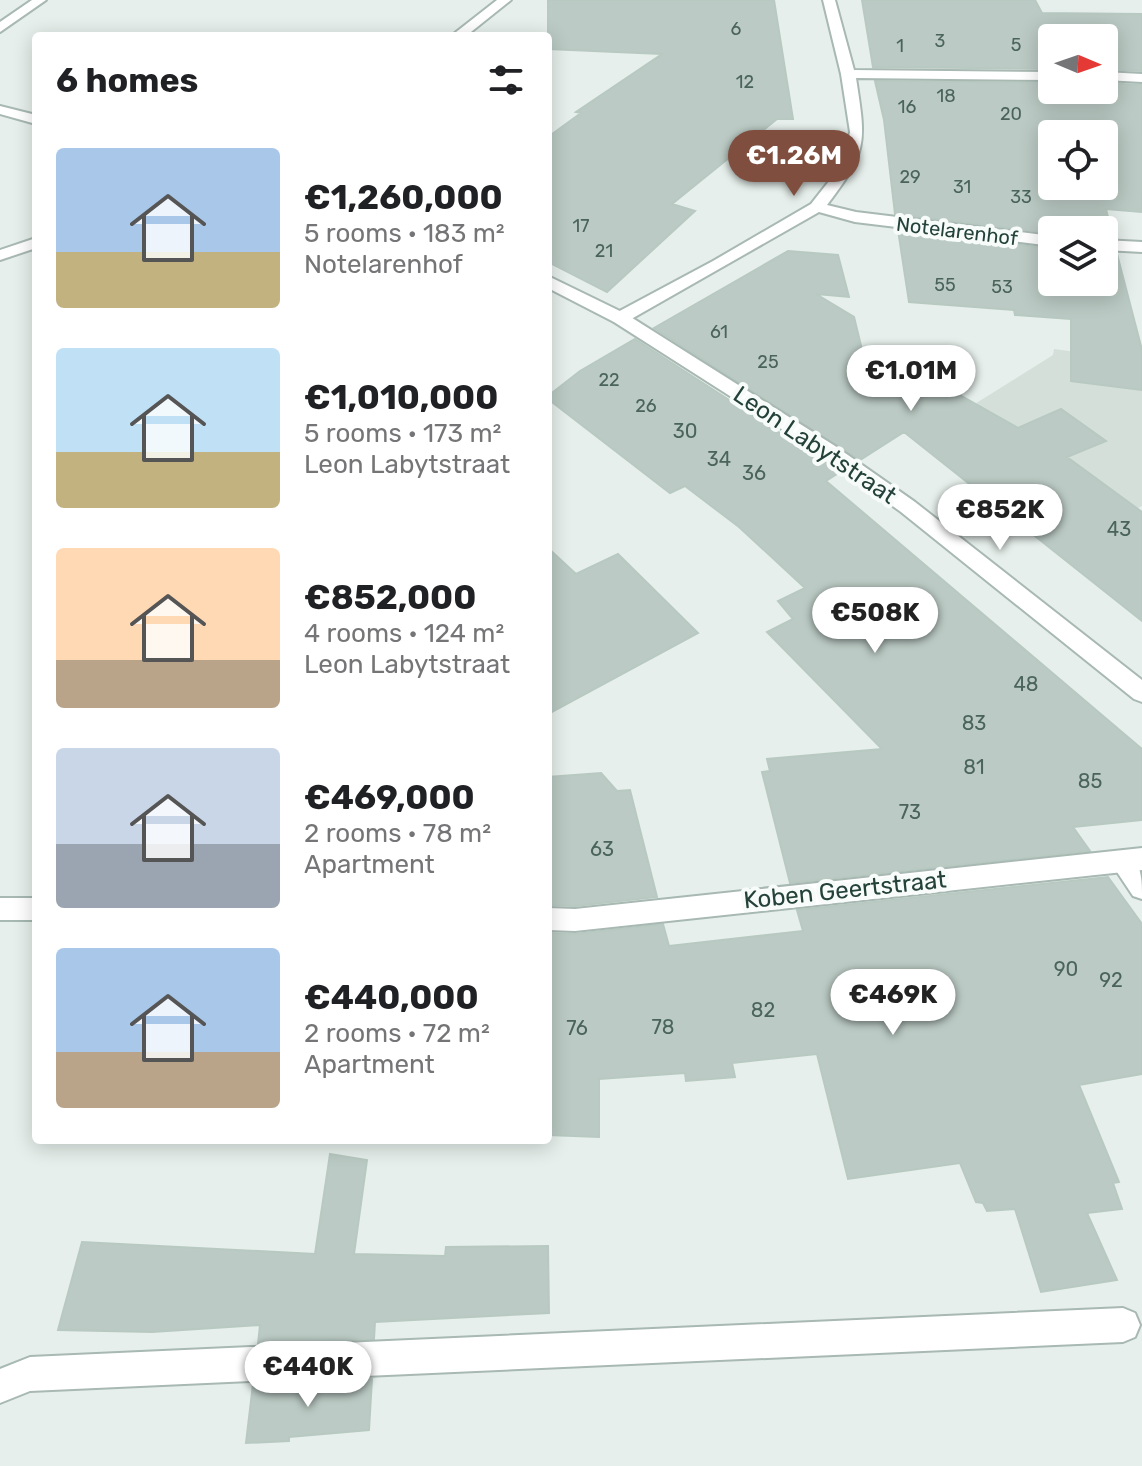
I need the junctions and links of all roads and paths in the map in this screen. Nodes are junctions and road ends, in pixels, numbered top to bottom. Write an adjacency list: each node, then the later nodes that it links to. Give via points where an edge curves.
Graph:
1 (40, 0): 4 (street)
2 (505, 0): 5 (street)
3 (829, 0): 6 (street)
4 (0, 28)
5 (463, 32)
6 (848, 74): 7 (street); 12 (street, via 857,132 854,151)
7 (1038, 76)
8 (1118, 77): 9 (street)
9 (1142, 78)
10 (0, 110): 11 (street)
11 (32, 119)
12 (817, 207): 13 (street, Notelarenhof, via 855,217); 19 (street)
13 (1038, 239)
14 (32, 244): 17 (street)
15 (1118, 246): 16 (street)
16 (1142, 247)
17 (0, 255)
18 (552, 283): 19 (street, Leon Labytstraat)
19 (620, 318): 20 (street, Leon Labytstraat, via 828,450)
20 (1142, 693)
21 (1133, 861): 22 (street); 25 (street, Koben Geertstraat)
22 (1142, 888)
23 (0, 909): 24 (street)
24 (32, 909)
25 (552, 919)
26 (1123, 1325): 27 (street, via 30,1374)
27 (0, 1386)

